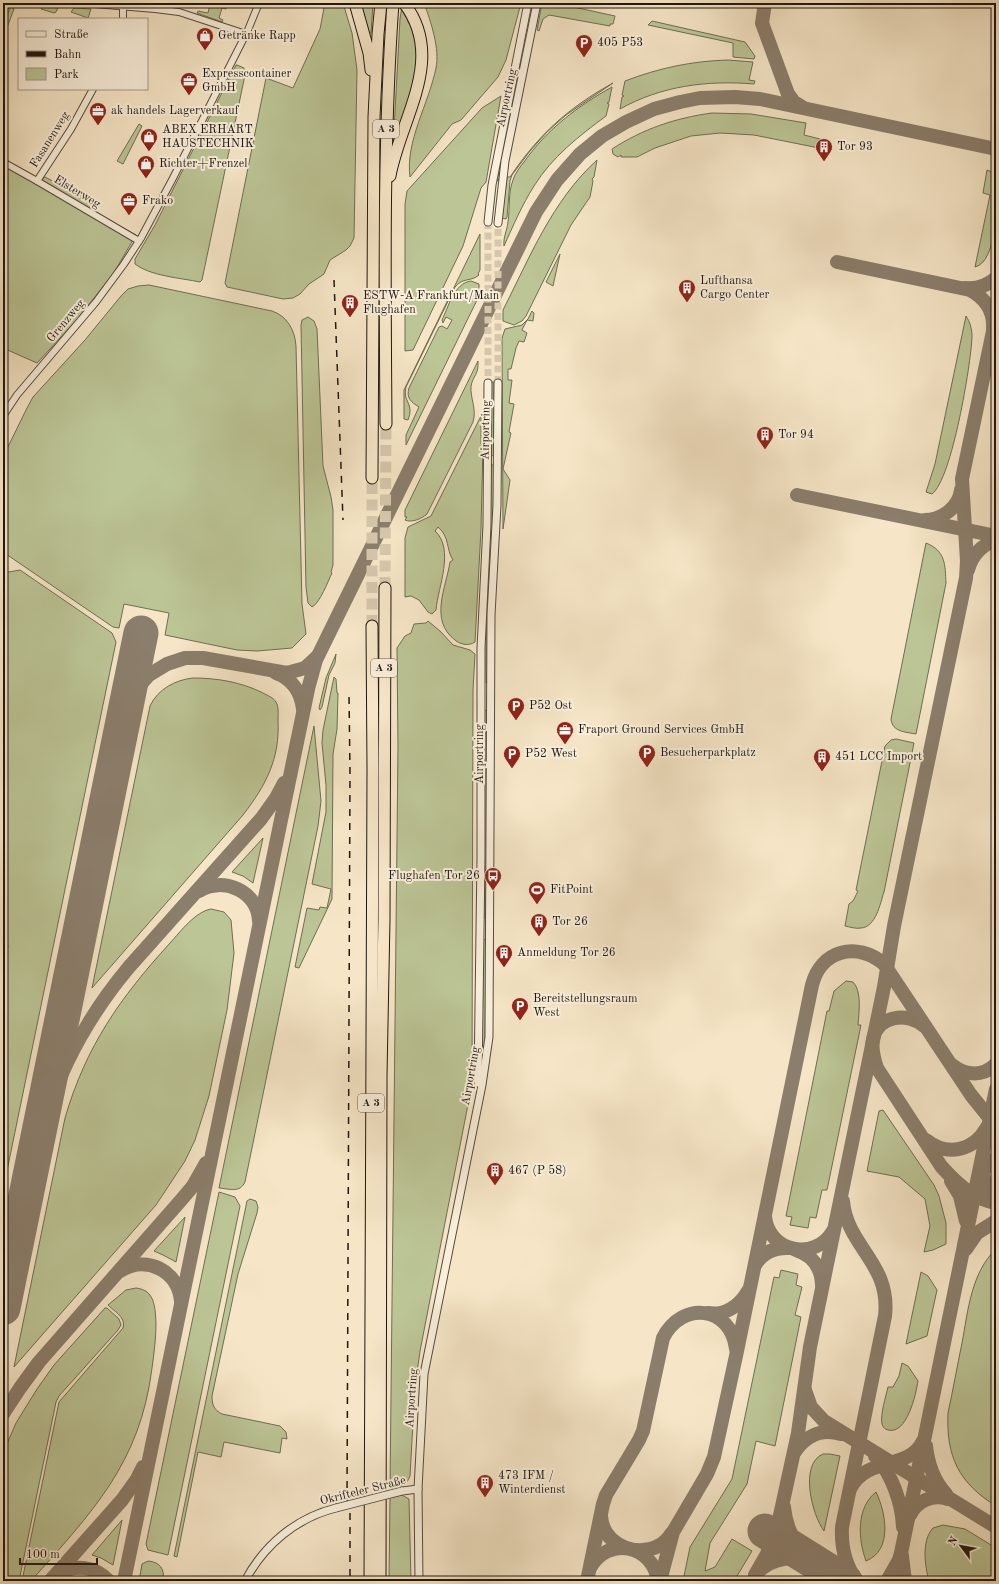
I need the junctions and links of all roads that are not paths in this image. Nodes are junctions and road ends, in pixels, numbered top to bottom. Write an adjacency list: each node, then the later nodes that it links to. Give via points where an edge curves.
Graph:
1 (7, 3): 11 (street)
2 (82, 3): 10 (street)
3 (259, 3): 13 (street, Grenzweg)
4 (355, 3): 15 (highway, A 3, via 371,65)
5 (381, 3): 15 (highway, A 3)
6 (393, 3): 18 (highway, A 3)
7 (404, 3): 18 (highway, via 419,33 422,70 397,148)
8 (528, 3): 19 (street, Airportring, via 492,184)
9 (537, 3): 20 (street, Airportring, via 505,161)
10 (123, 7): 12 (street); 13 (street, via 179,12)
11 (3, 11)
12 (123, 18)
13 (246, 34): 21 (street, Grenzweg)
14 (92, 90): 17 (street, Fasanenweg)
15 (374, 117): 26 (highway, A 3)
16 (3, 162): 17 (street, Elsterweg)
17 (37, 181): 21 (street, Elsterweg)
18 (385, 202): 25 (highway, A 3)
19 (488, 222)
20 (498, 223)
21 (140, 239): 24 (street, Grenzweg, via 96,302 17,395)
22 (488, 383): 29 (street, Airportring, via 487,525 481,648 480,1058)
23 (498, 383): 29 (street, Airportring, via 497,505 491,615 489,1020 487,1056)
24 (3, 416)
25 (386, 424)
26 (372, 478)
27 (385, 588): 33 (highway, A 3)
28 (372, 626): 32 (highway, A 3)
29 (474, 1125): 30 (street, Airportring, via 427,1353)
30 (418, 1489): 31 (street, Okrifteler Straße, bridge, via 336,1508 304,1520 283,1534 260,1557); 34 (street, Airportring)
31 (245, 1581)
32 (370, 1581)
33 (380, 1581)
34 (419, 1581)

